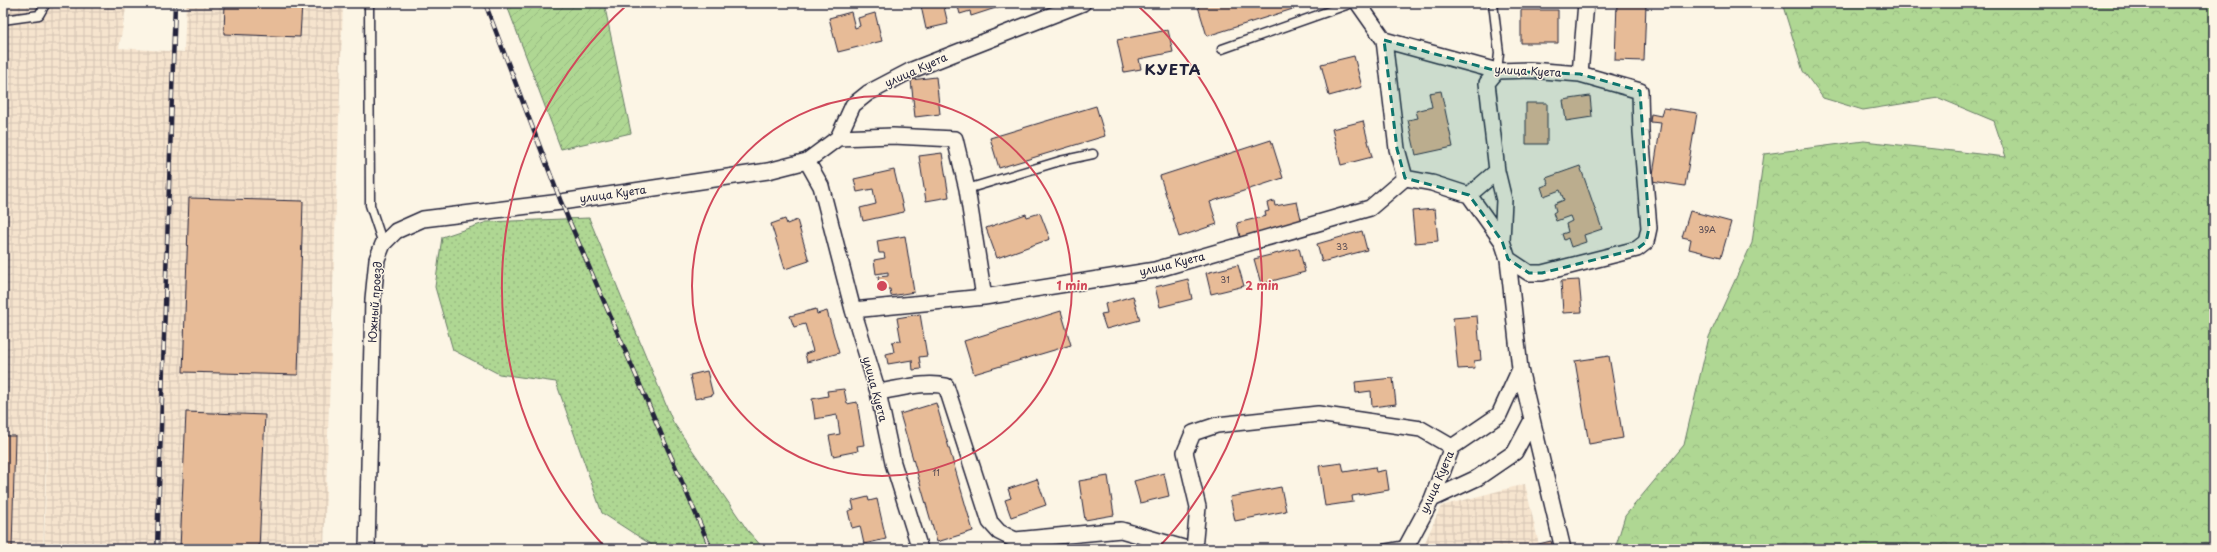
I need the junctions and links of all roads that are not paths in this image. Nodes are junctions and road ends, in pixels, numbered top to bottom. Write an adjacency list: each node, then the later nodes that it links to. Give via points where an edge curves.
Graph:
1 (46, 3): 8 (lane, via 39,15)
2 (369, 3): 22 (lane, via 370,205)
3 (1083, 3): 13 (street, улица Куета, via 912,70 868,93 853,105)
4 (1352, 3): 10 (lane)
5 (1358, 3): 9 (street)
6 (1493, 3): 11 (lane, via 1499,53)
7 (1586, 3): 12 (street)
8 (3, 20)
9 (1384, 40): 11 (street, улица Куета); 17 (street, via 1397,149)
10 (1222, 49)
11 (1497, 71): 12 (street, улица Куета, via 1530,70); 16 (street, via 1487,83)
12 (1580, 74): 23 (street, улица Куета, via 1640,91 1649,228 1646,242 1637,248 1542,273 1529,272)
13 (838, 138): 15 (street, улица Куета); 18 (street, via 893,136 955,139)
14 (1093, 154): 18 (lane, via 1060,161)
15 (807, 161): 20 (street, улица Куета, via 768,171); 25 (street, улица Куета, via 820,186)
16 (1498, 171): 19 (street); 21 (street, via 1504,200)
17 (1405, 178): 19 (street, via 1432,183); 24 (street, улица Куета, via 1370,208 1155,270)
18 (967, 189): 24 (street)
19 (1469, 195): 21 (street)
20 (561, 202): 22 (street, Южный проезд, via 423,220 396,231)
21 (1502, 241): 23 (street)
22 (383, 244): 32 (street, Южный проезд, via 377,259 373,299)
23 (1508, 259): 26 (street)
24 (984, 297): 25 (street, улица Куета)
25 (853, 310): 27 (street, улица Куета)
26 (1520, 369): 28 (street); 29 (street, улица Куета, via 1499,415)
27 (878, 392): 33 (street, улица Куета, via 893,463); 34 (street, via 932,382 946,386 990,522 999,532 1015,540 1121,530)
28 (1532, 420): 30 (street, via 1515,452 1477,478); 37 (street)
29 (1452, 448): 30 (street, улица Куета); 35 (street, via 1421,429 1318,414 1217,425 1193,433 1185,452 1198,507)
30 (1432, 499): 31 (street, улица Куета)
31 (1406, 547): 36 (lane)
32 (367, 549)
33 (920, 549)
34 (1187, 549)
35 (1194, 549)
36 (1383, 549)
37 (1563, 549)

